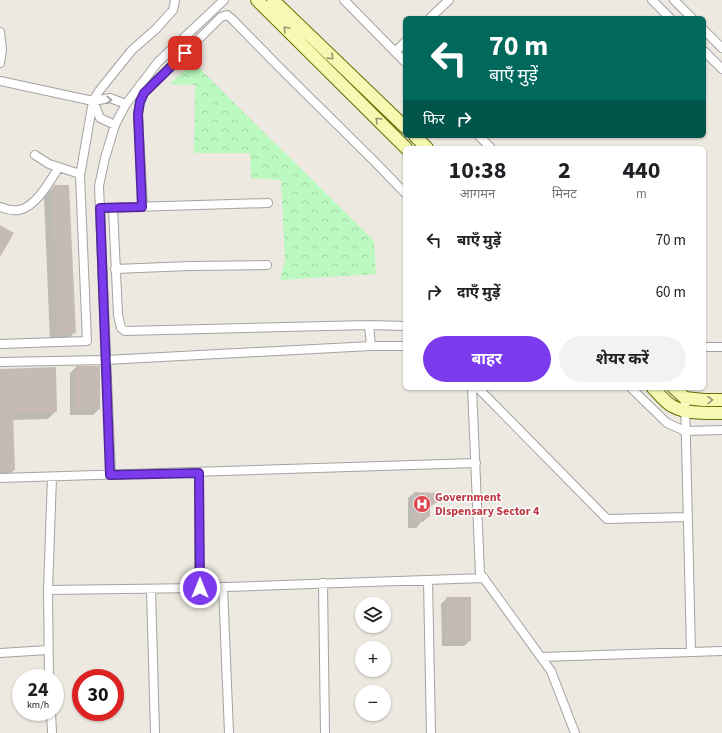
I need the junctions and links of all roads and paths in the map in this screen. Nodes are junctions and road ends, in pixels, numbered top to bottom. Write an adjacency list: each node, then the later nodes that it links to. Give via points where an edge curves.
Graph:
1 (176, 0): 22 (street, via 173,10 132,50)
2 (224, 0): 23 (street, via 158,62)
3 (257, 0): 28 (street, one-way to 3)
4 (273, 0): 25 (street, one-way to 25)
5 (344, 0): 16 (street)
6 (449, 0): 9 (street)
7 (652, 0): 10 (street)
8 (674, 0): 11 (street)
9 (432, 16)
10 (668, 16)
11 (690, 16)
12 (0, 32): 19 (street)
13 (706, 32): 15 (street)
14 (403, 44): 16 (street)
15 (722, 48)
16 (395, 52): 18 (street)
17 (706, 53): 20 (street)
18 (403, 60)
19 (0, 63)
20 (722, 69)
21 (0, 81): 22 (street)
22 (93, 101): 23 (street, one-way to 23, via 110,98); 24 (street, via 100,118); 33 (street)
23 (126, 104): 24 (street)
24 (115, 125): 38 (street, via 99,186)
25 (403, 125)
26 (417, 138): 29 (street)
27 (481, 138): 30 (street)
28 (404, 146)
29 (425, 146)
30 (489, 146)
31 (35, 155): 32 (street)
32 (59, 167): 33 (street); 36 (street, via 30,205 18,210)
33 (80, 174): 44 (street, via 87,341)
34 (403, 191): 37 (street, via 227,15 221,17 144,93 140,102 138,114)
35 (268, 203): 37 (street)
36 (0, 207)
37 (142, 207): 39 (street)
38 (100, 208): 39 (street); 49 (street)
39 (113, 208): 41 (street)
40 (267, 265): 41 (street)
41 (115, 269): 42 (street, via 118,315 121,328 125,331)
42 (369, 325): 43 (street); 45 (street)
43 (403, 326)
44 (0, 344)
45 (370, 346): 46 (street); 49 (street)
46 (403, 346)
47 (722, 346): 48 (street)
48 (706, 347)
49 (106, 360): 50 (street); 64 (street)
50 (0, 362)
51 (472, 390): 62 (street)
52 (480, 390): 67 (street, via 607,519)
53 (633, 390): 61 (street, via 667,422)
54 (655, 390): 58 (street, via 671,405)
55 (676, 390): 56 (street)
56 (685, 398): 57 (street, one-way to 57); 58 (street)
57 (722, 400)
58 (685, 411): 59 (street); 61 (street)
59 (722, 413)
60 (722, 430): 61 (street)
61 (686, 431): 67 (street)
62 (476, 463): 63 (street); 68 (street, via 480,573)
63 (199, 473): 64 (street); 72 (street)
64 (110, 475): 65 (street)
65 (52, 477): 66 (street); 74 (street)
66 (0, 478)
67 (688, 517): 77 (street)
68 (484, 578): 69 (street); 79 (street)
69 (428, 580): 70 (street); 86 (street)
70 (323, 583): 71 (street); 85 (street)
71 (223, 587): 72 (street); 84 (street)
72 (200, 588): 73 (street)
73 (151, 589): 74 (street); 83 (street)
74 (48, 590): 75 (street)
75 (48, 650): 78 (street); 80 (street)
76 (722, 651): 77 (street)
77 (691, 652): 79 (street)
78 (0, 653)
79 (541, 657): 87 (street, via 551,671)
80 (49, 669)
81 (51, 721): 82 (street)
82 (52, 733)
83 (155, 733)
84 (229, 733)
85 (325, 733)
86 (431, 733)
87 (575, 733)

